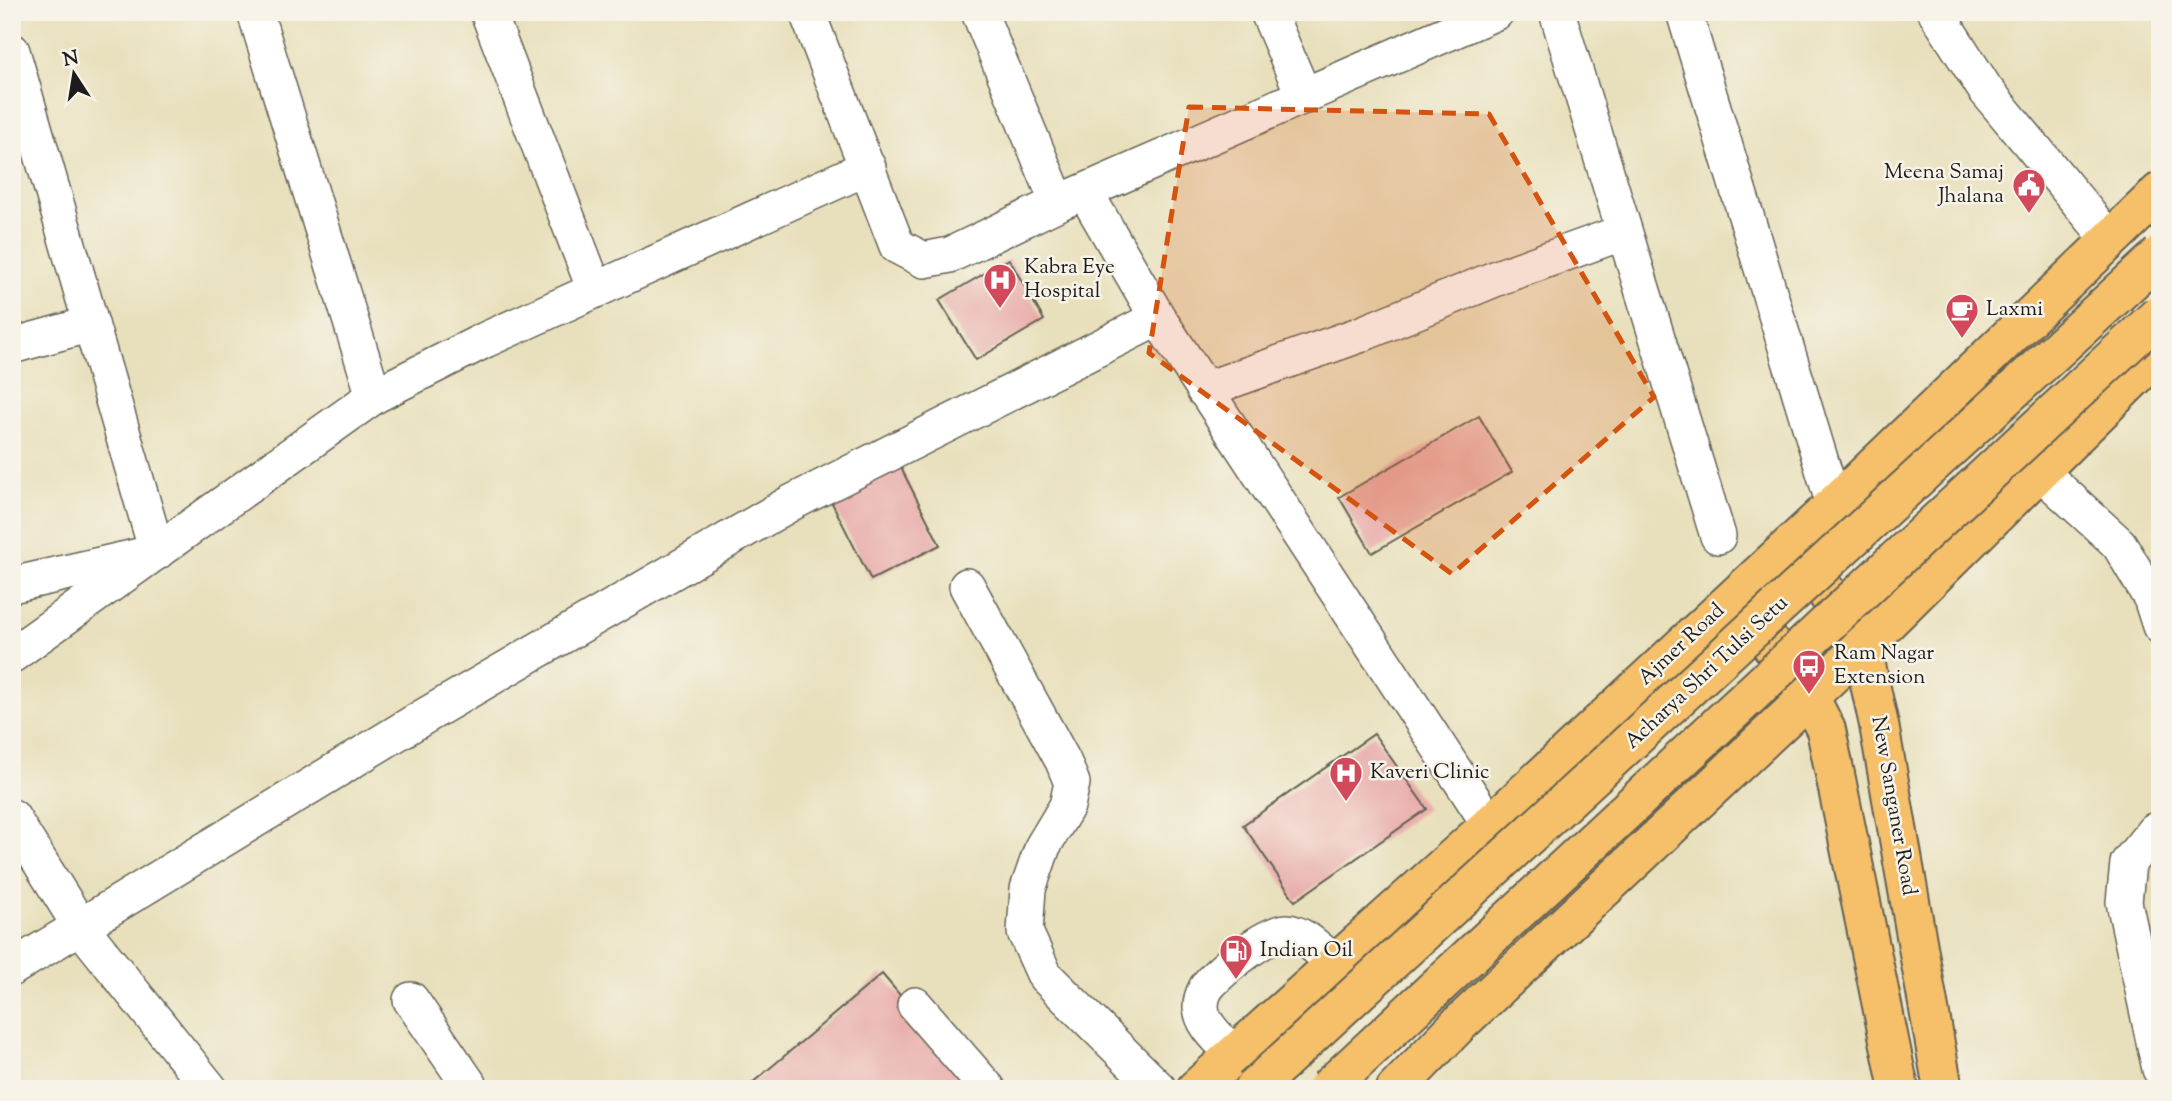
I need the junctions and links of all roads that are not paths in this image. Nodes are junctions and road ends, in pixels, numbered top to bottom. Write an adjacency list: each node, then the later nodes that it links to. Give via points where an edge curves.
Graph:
1 (255, 12): 26 (street)
2 (488, 12): 19 (street)
3 (807, 12): 13 (street)
4 (979, 12): 15 (street)
5 (1268, 12): 11 (street)
6 (1496, 12): 11 (street)
7 (1557, 12): 16 (street)
8 (1684, 12): 28 (street)
9 (1936, 12): 17 (street, via 1985,89)
10 (12, 51): 12 (street)
11 (1304, 96): 15 (street)
12 (20, 106): 22 (street)
13 (868, 167): 15 (street, via 897,246 924,260 950,255); 19 (street)
14 (2160, 192): 17 (main road, Ajmer Road)
15 (1072, 198): 21 (street)
16 (1624, 232): 25 (street); 29 (street)
17 (2110, 240): 28 (main road, Ajmer Road)
18 (2160, 255): 54 (main road, Acharya Shri Tulsi Setu, bridge)
19 (595, 290): 26 (street)
20 (2160, 314): 55 (main road, bridge)
21 (1158, 318): 25 (street); 42 (street, via 791,503 425,716)
22 (91, 324): 23 (street); 31 (street)
23 (12, 346)
24 (2160, 352): 27 (main road)
25 (1205, 390): 40 (street)
26 (374, 396): 31 (street)
27 (2038, 470): 35 (street, via 2119,544 2151,598); 36 (main road)
28 (1834, 505): 30 (main road, Ajmer Road)
29 (1718, 536)
30 (1794, 542): 34 (main road, Ajmer Road); 36 (main road, New Sanganer Road)
31 (157, 552): 32 (street); 37 (street)
32 (12, 585)
33 (967, 586): 52 (street, via 1072,783 1067,806 1043,846 1028,889 1025,932 1045,976)
34 (1735, 596): 38 (main road); 40 (main road, Ajmer Road)
35 (2160, 626)
36 (1862, 647): 38 (main road); 58 (main road, New Sanganer Road, via 1880,725)
37 (12, 655)
38 (1809, 696): 56 (main road, via 1458,1025); 57 (main road, via 1826,730)
39 (12, 817): 42 (street)
40 (1490, 825): 43 (main road, Ajmer Road)
41 (2160, 830): 48 (street, via 2154,831 2128,863 2124,902)
42 (80, 926): 44 (street); 49 (street)
43 (1336, 964): 47 (main road, Ajmer Road); 47 (street, via 1300,936 1287,932 1263,941 1216,978 1203,995 1204,1020)
44 (12, 968)
45 (411, 1000): 50 (street)
46 (915, 1005): 51 (street)
47 (1234, 1055): 53 (main road, Ajmer Road)
48 (2160, 1069)
49 (210, 1089)
50 (472, 1089)
51 (988, 1089)
52 (1159, 1089)
53 (1196, 1089)
54 (1253, 1089)
55 (1327, 1089)
56 (1396, 1089)
57 (1899, 1089)
58 (1943, 1089)

